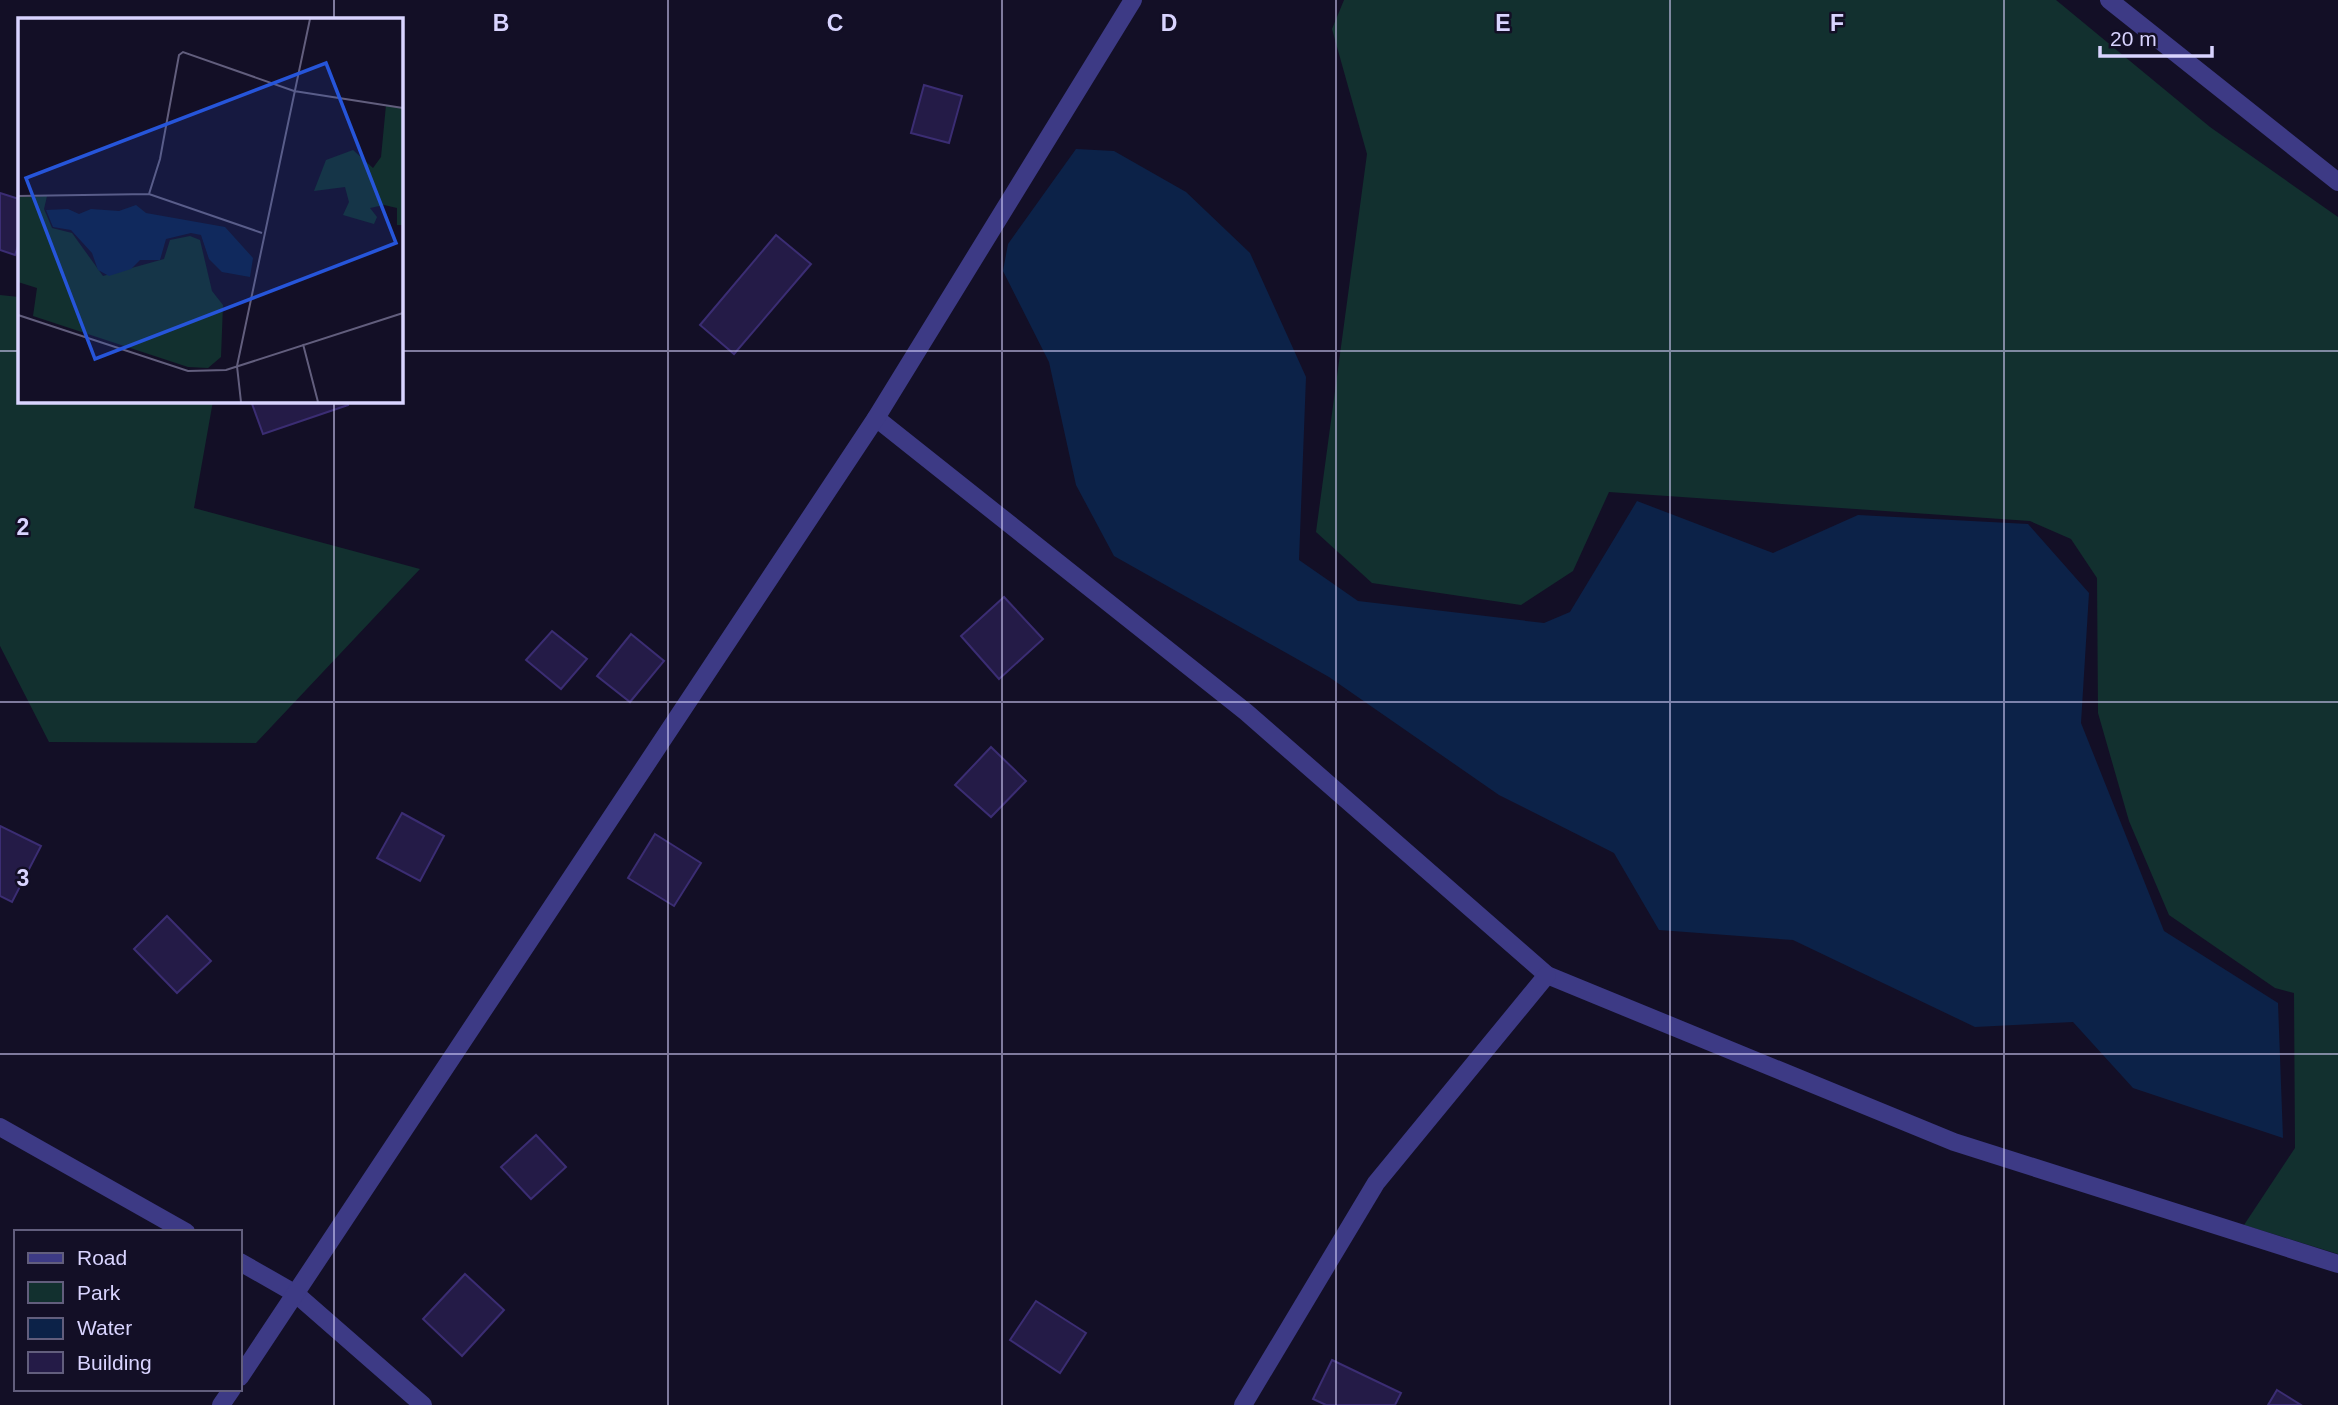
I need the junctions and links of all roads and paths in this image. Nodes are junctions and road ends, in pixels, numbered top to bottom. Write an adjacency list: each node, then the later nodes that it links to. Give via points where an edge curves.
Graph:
1 (1133, 0): 4 (street)
2 (2109, 0): 3 (street)
3 (2338, 182)
4 (876, 418): 5 (street, via 1246,712); 10 (street)
5 (1547, 975): 9 (street, via 1954,1142); 13 (street, via 1376,1183)
6 (0, 1127): 7 (street)
7 (182, 1230)
8 (242, 1263): 10 (street)
9 (2338, 1264)
10 (296, 1294): 11 (street); 12 (street)
11 (242, 1374)
12 (422, 1405)
13 (1243, 1405)

